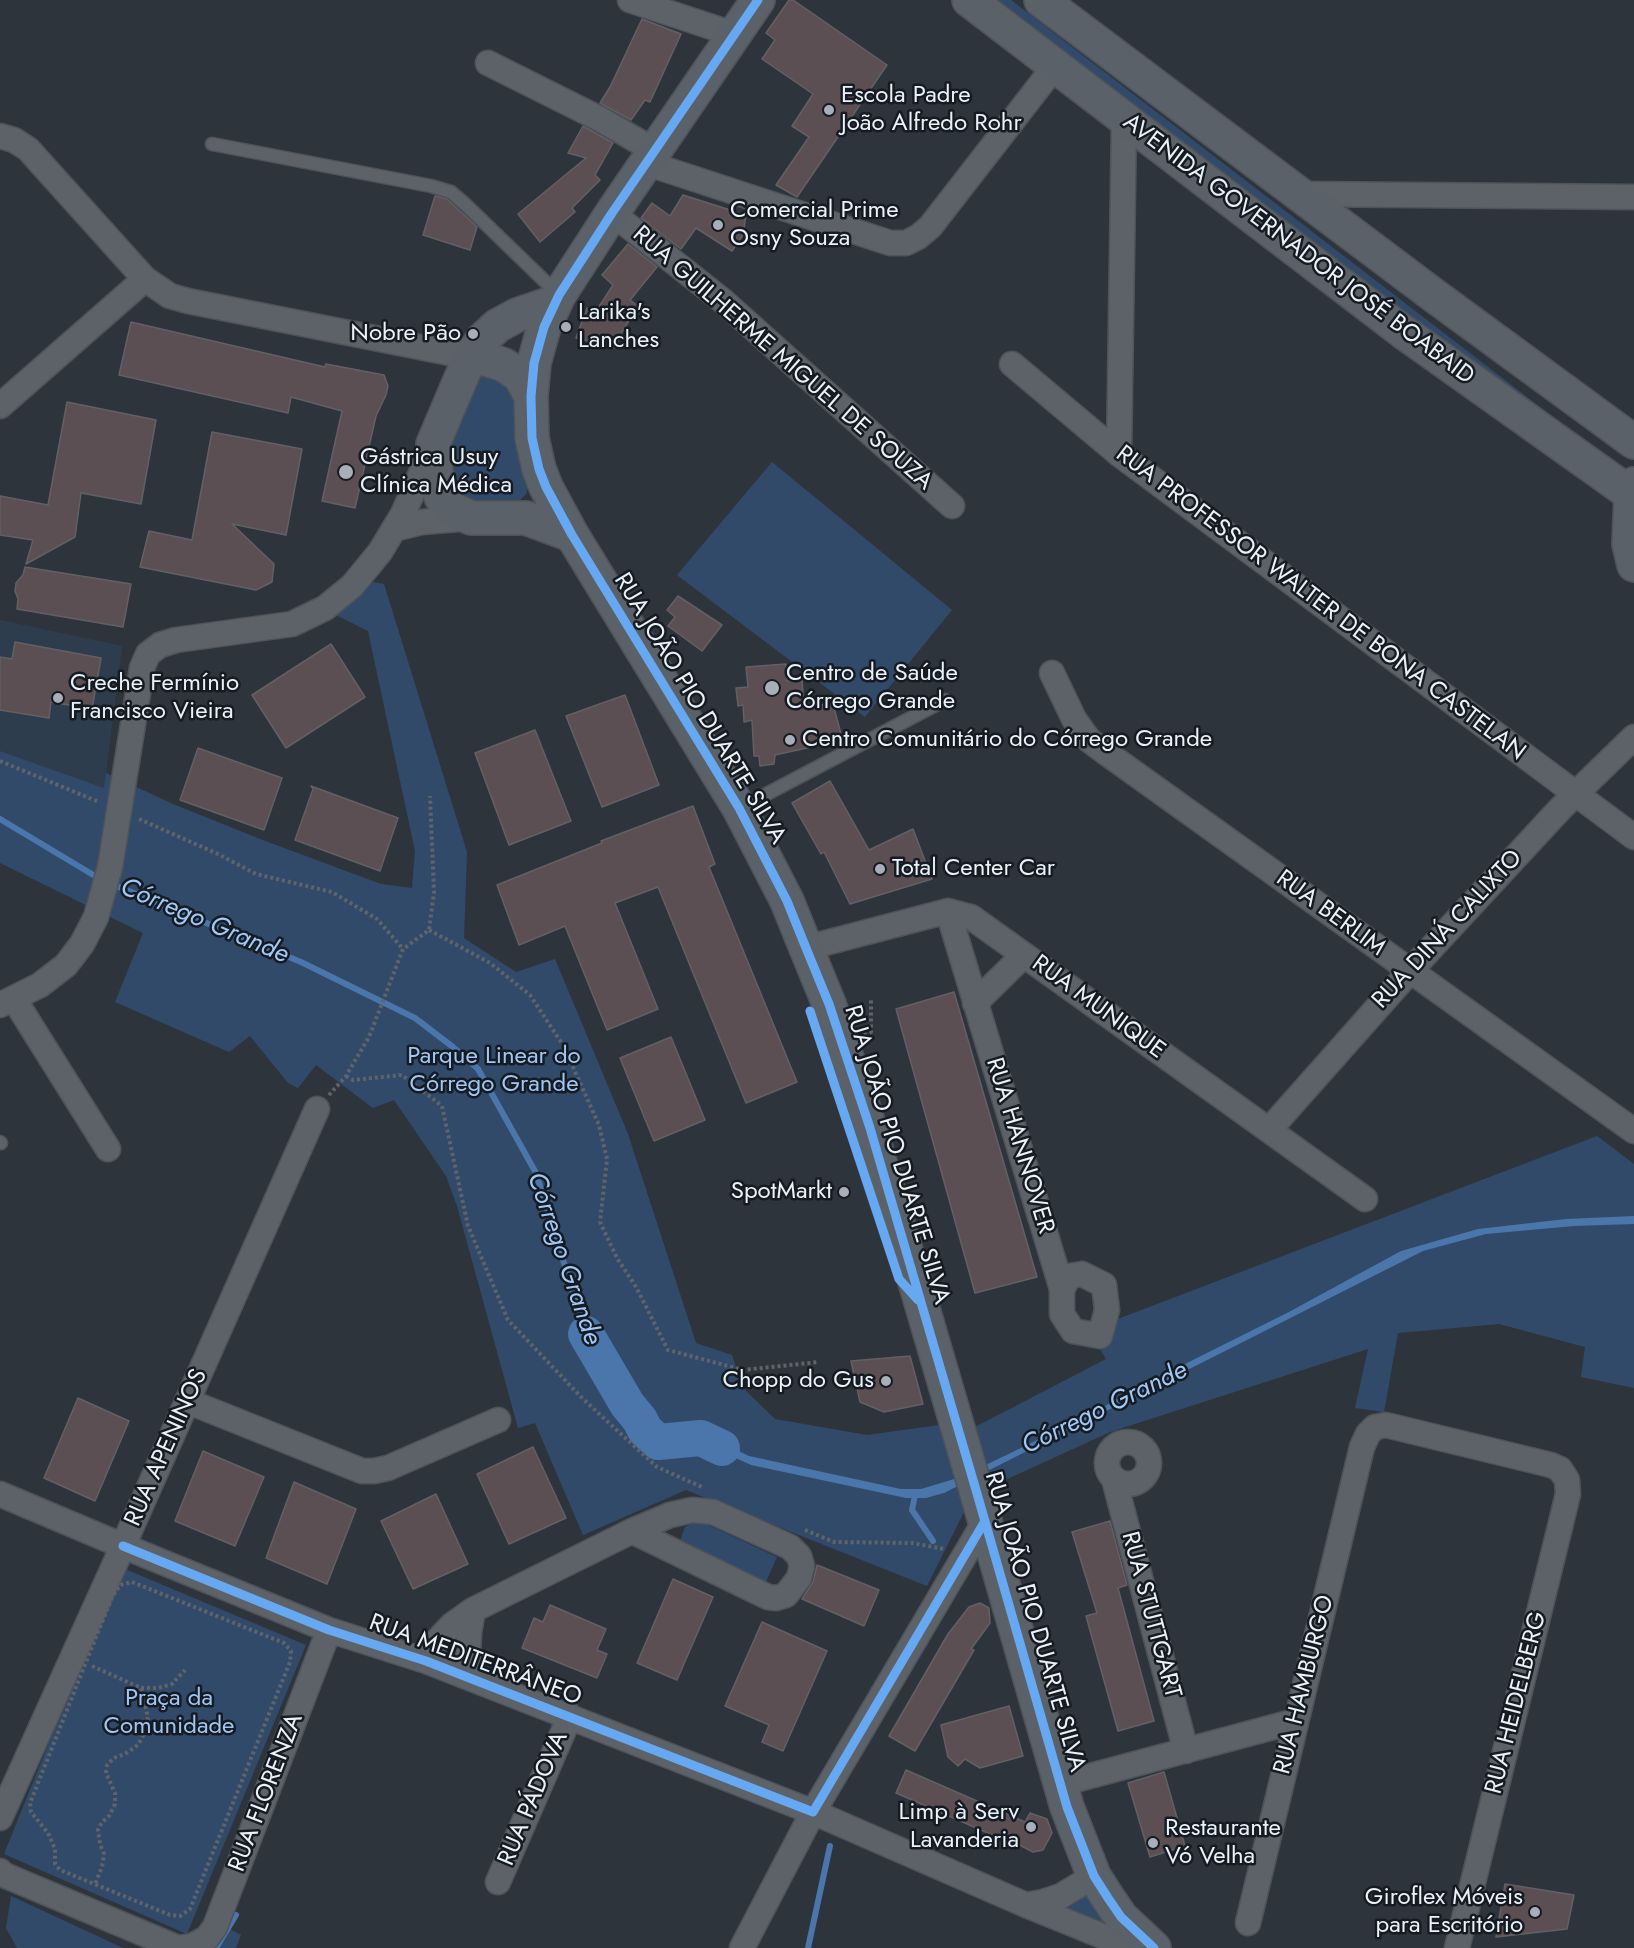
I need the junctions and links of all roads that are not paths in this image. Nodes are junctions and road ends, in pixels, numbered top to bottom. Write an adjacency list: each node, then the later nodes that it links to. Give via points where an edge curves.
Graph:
1 (630, 0): 5 (street)
2 (758, 0): 5 (main road, RUA JOÃO PIO DUARTE SILVA)
3 (969, 0): 7 (main road, AVENIDA GOVERNADOR JOSÉ BOABAID)
4 (1041, 0): 12 (main road, AVENIDA GOVERNADOR JOSÉ BOABAID)
5 (733, 34): 11 (main road, RUA JOÃO PIO DUARTE SILVA)
6 (488, 63): 11 (street, via 600,119)
7 (1054, 66): 8 (main road, AVENIDA GOVERNADOR JOSÉ BOABAID); 11 (street, via 930,227 906,243 890,243)
8 (1124, 120): 18 (main road, AVENIDA GOVERNADOR JOSÉ BOABAID); 25 (street)
9 (0, 136): 15 (street, via 28,149)
10 (212, 144): 17 (lane, via 451,192)
11 (651, 157): 14 (main road, RUA JOÃO PIO DUARTE SILVA)
12 (1301, 194): 13 (street); 16 (main road, AVENIDA GOVERNADOR JOSÉ BOABAID)
13 (1634, 197)
14 (612, 213): 17 (main road, RUA JOÃO PIO DUARTE SILVA); 28 (street, RUA GUILHERME MIGUEL DE SOUZA, via 723,301)
15 (145, 279): 19 (street, via 170,296 188,302); 22 (street)
16 (1432, 294): 18 (main road); 23 (main road, AVENIDA GOVERNADOR JOSÉ BOABAID)
17 (557, 298): 19 (main road, via 497,326); 21 (main road, RUA JOÃO PIO DUARTE SILVA, via 534,363)
18 (1402, 332): 27 (main road, AVENIDA GOVERNADOR JOSÉ BOABAID)
19 (470, 357): 21 (main road, via 504,365 520,376); 24 (main road)
20 (1012, 364): 25 (street, RUA PROFESSOR WALTER DE BONA CASTELAN)
21 (531, 396): 26 (main road, RUA JOÃO PIO DUARTE SILVA, via 532,438)
22 (0, 406)
23 (1634, 442)
24 (433, 444): 29 (main road, via 441,497 452,509); 31 (street)
25 (1119, 454): 37 (street, RUA PROFESSOR WALTER DE BONA CASTELAN)
26 (541, 474): 30 (main road, via 525,507); 32 (main road, RUA JOÃO PIO DUARTE SILVA)
27 (1632, 489): 33 (main road, via 1629,544)
28 (952, 506)
29 (471, 518): 30 (main road); 31 (street)
30 (508, 518): 32 (main road, via 526,518)
31 (394, 529): 44 (street, via 351,586 325,608 292,624 176,640 148,654 142,668 110,867 96,917 66,965 40,985)
32 (572, 535): 38 (main road, RUA JOÃO PIO DUARTE SILVA)
33 (1634, 565)
34 (1052, 673): 43 (street, RUA BERLIM, via 1089,740)
35 (945, 700): 38 (lane)
36 (1634, 736): 37 (street, RUA DINÁ CALIXTO)
37 (1575, 794): 39 (street, RUA PROFESSOR WALTER DE BONA CASTELAN); 43 (street, RUA DINÁ CALIXTO)
38 (739, 808): 41 (main road, RUA JOÃO PIO DUARTE SILVA, via 787,901)
39 (1634, 837)
40 (948, 910): 41 (street); 42 (street, RUA MUNIQUE, via 971,917); 45 (street, RUA HANNOVER)
41 (806, 948): 57 (main road, RUA JOÃO PIO DUARTE SILVA, via 870,1128)
42 (1024, 955): 45 (street); 47 (street, RUA MUNIQUE)
43 (1410, 971): 47 (street, RUA DINÁ CALIXTO); 48 (street, RUA BERLIM)
44 (7, 1002): 49 (street)
45 (975, 1003): 51 (street, RUA HANNOVER)
46 (317, 1109): 52 (street, RUA APENINOS)
47 (1269, 1130): 50 (street, RUA MUNIQUE)
48 (1634, 1131)
49 (108, 1149)
50 (1365, 1199)
51 (1062, 1289)
52 (187, 1401): 53 (street, via 362,1470 374,1471); 59 (street, RUA APENINOS)
53 (498, 1419)
54 (1551, 1464): 65 (street, RUA HAMBURGO, via 1386,1425 1375,1427 1368,1434); 78 (street, RUA HEIDELBERG, via 1567,1480 1568,1494)
55 (1114, 1479): 66 (street, RUA STUTTGART)
56 (0, 1494): 59 (street, RUA MEDITERRÂNEO)
57 (981, 1506): 67 (main road, RUA JOÃO PIO DUARTE SILVA); 68 (street, via 966,1553)
58 (632, 1531): 58 (street, via 768,1597 786,1595 799,1578 802,1566 790,1547 713,1512 692,1510 670,1515); 60 (street)
59 (123, 1546): 61 (street, RUA MEDITERRÂNEO); 69 (street, RUA APENINOS)
60 (473, 1610): 62 (street, via 438,1640); 63 (street, via 468,1656)
61 (329, 1630): 62 (street, RUA MEDITERRÂNEO); 70 (street, RUA FLORENZA, via 215,1927 207,1938 178,1948)
62 (426, 1661): 63 (street, RUA MEDITERRÂNEO)
63 (472, 1678): 64 (street, RUA MEDITERRÂNEO)
64 (570, 1716): 68 (street, RUA MEDITERRÂNEO); 72 (street, RUA PÁDOVA)
65 (1296, 1721): 66 (street); 74 (street, RUA HAMBURGO)
66 (1186, 1751): 67 (street)
67 (1060, 1784): 71 (main road, RUA JOÃO PIO DUARTE SILVA)
68 (813, 1812): 73 (street, RUA MEDITERRÂNEO); 75 (street)
69 (0, 1818)
70 (0, 1871)
71 (1094, 1876): 73 (street, via 1061,1896); 77 (main road, RUA JOÃO PIO DUARTE SILVA, via 1121,1917)
72 (498, 1882)
73 (1026, 1905): 76 (street, RUA MEDITERRÂNEO)
74 (1248, 1923)
75 (742, 1948)
76 (1132, 1948)
77 (1154, 1948)
78 (1457, 1948)

